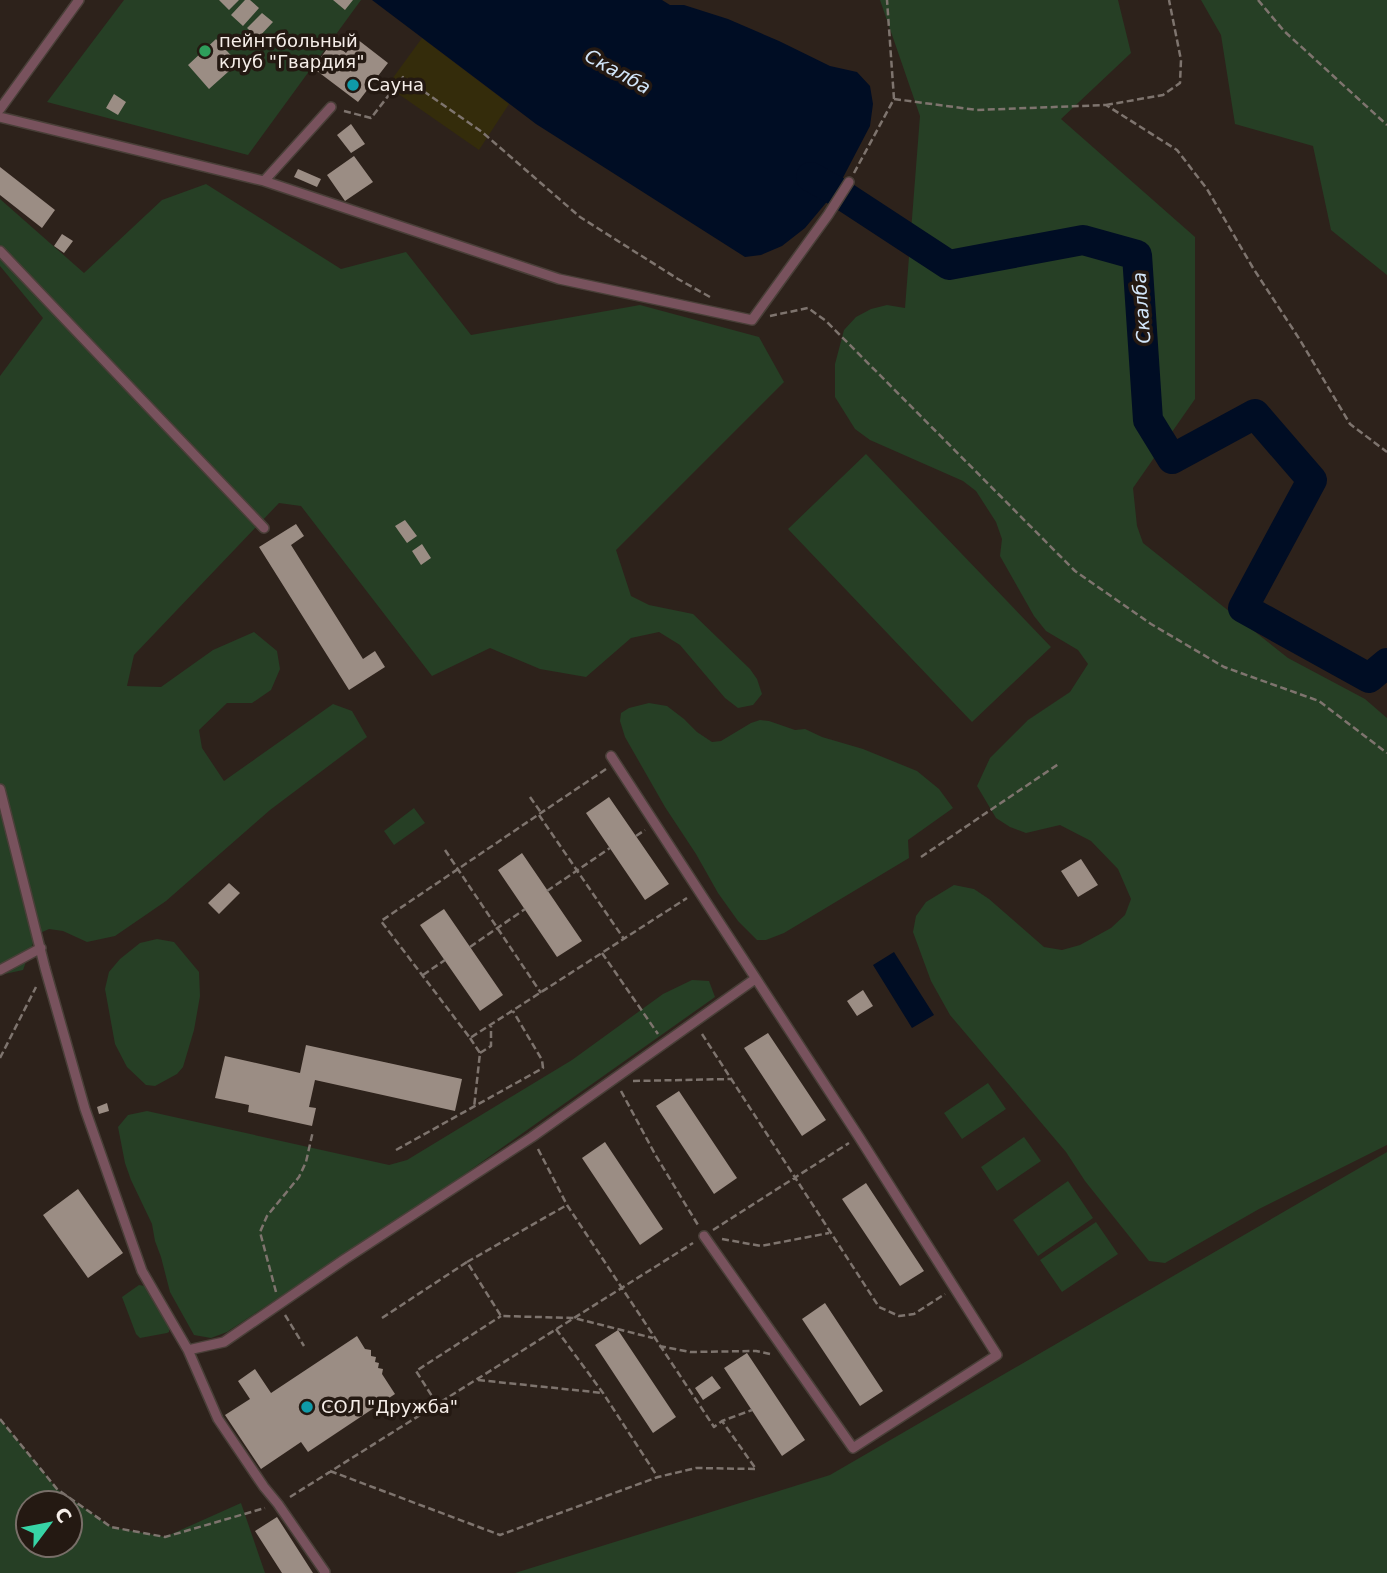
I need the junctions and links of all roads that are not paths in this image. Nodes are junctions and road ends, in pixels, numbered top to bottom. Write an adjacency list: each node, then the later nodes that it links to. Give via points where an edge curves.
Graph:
1 (79, 0): 3 (lane)
2 (331, 107): 5 (lane)
3 (0, 109)
4 (0, 117): 5 (lane)
5 (264, 181): 6 (lane, via 558,279 751,320)
6 (849, 182)
7 (0, 251): 8 (lane)
8 (264, 528)
9 (613, 759): 13 (lane)
10 (0, 789): 11 (lane)
11 (41, 948): 12 (lane); 15 (lane, via 85,1109 142,1271)
12 (0, 970)
13 (755, 979): 14 (lane, via 997,1355 853,1448); 15 (lane, via 532,1137 223,1342)
14 (704, 1236)
15 (188, 1350): 16 (lane, via 218,1419)
16 (326, 1572)

